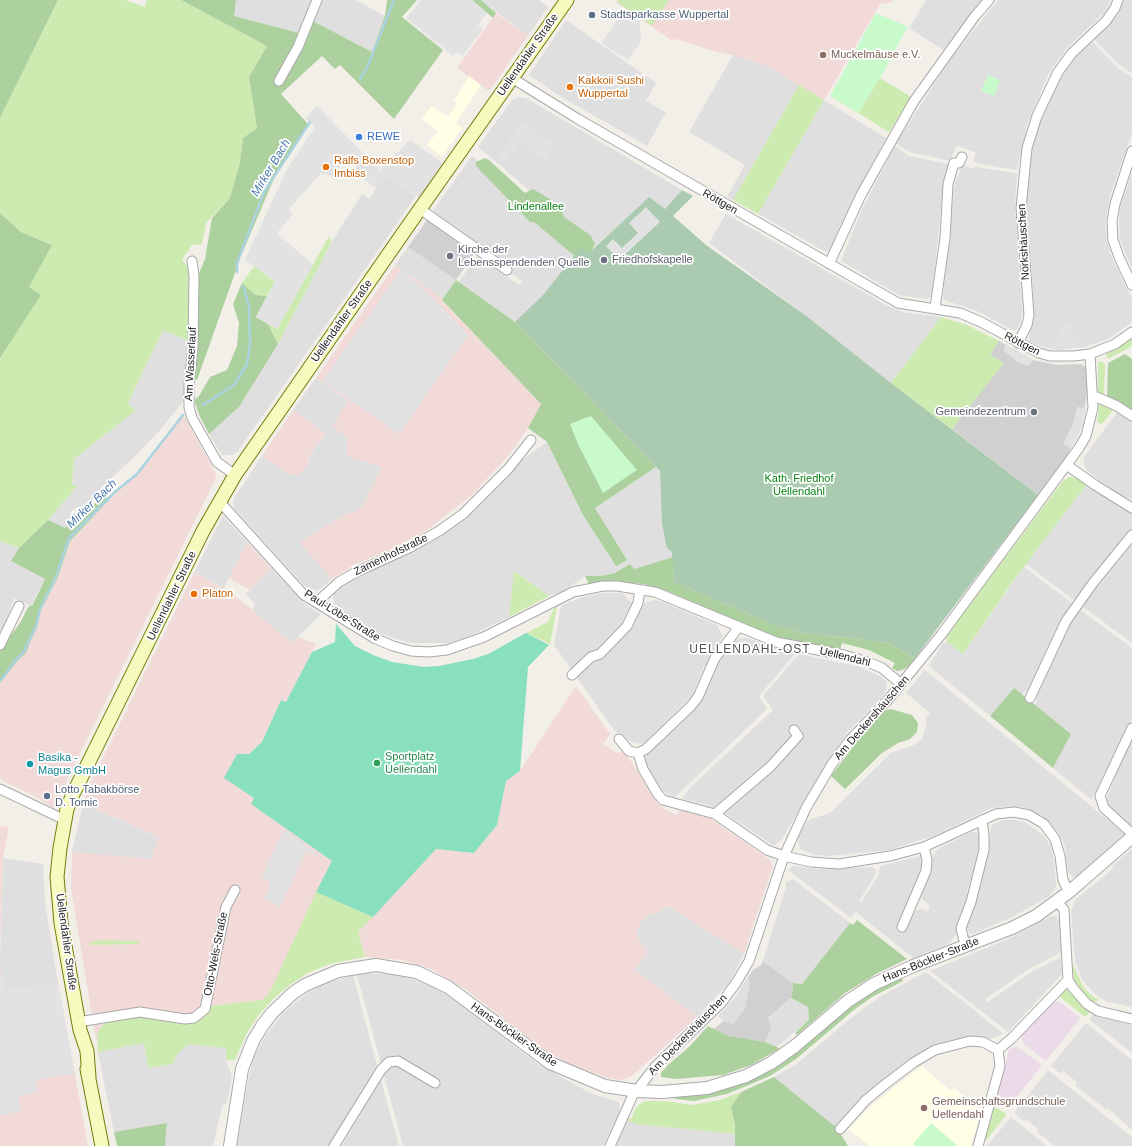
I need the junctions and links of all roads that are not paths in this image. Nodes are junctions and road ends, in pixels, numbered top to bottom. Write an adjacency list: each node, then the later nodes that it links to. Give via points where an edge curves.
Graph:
1 (317, 0): 6 (street, via 298,47)
2 (989, 0): 11 (street, via 910,107 861,195)
3 (1118, 0): 16 (street, Norkshäuschen, via 1106,21 1072,52 1058,72 1037,116 1027,148 1021,208 1029,315)
4 (563, 2): 5 (main road, Uellendahler Straße)
5 (512, 78): 9 (main road, Uellendahler Straße); 11 (street, Röttgen)
6 (279, 81)
7 (1132, 151): 13 (street, via 1112,221 1114,240)
8 (962, 157): 14 (street, via 959,163 954,163 948,184 945,238)
9 (420, 209): 12 (street); 22 (main road, Uellendahler Straße)
10 (192, 261): 22 (street, Am Wasserlauf, via 193,348 189,407 192,418 217,462)
11 (829, 264): 14 (street, Röttgen, via 898,303)
12 (507, 270)
13 (1132, 285)
14 (935, 308): 16 (street, Röttgen, via 960,313)
15 (1132, 332): 17 (street, Röttgen, via 1115,344)
16 (1018, 343): 17 (street, Röttgen, via 1050,356)
17 (1090, 354): 18 (street, Am Deckershäuschen)
18 (1094, 396): 19 (street); 21 (street, Am Deckershäuschen, via 1086,436)
19 (1132, 416)
20 (531, 440): 28 (street, Zamenhofstraße, via 508,469 463,514 440,531 409,548 339,582)
21 (1068, 466): 24 (street); 33 (street, Am Deckershäuschen)
22 (235, 475): 23 (main road, Uellendahler Straße)
23 (219, 501): 28 (street, Paul-Löbe-Straße, via 304,595); 41 (main road, Uellendahler Straße, via 73,794)
24 (1132, 508)
25 (1132, 535): 34 (street, via 1077,604 1059,635)
26 (585, 589): 27 (street, Uellendahl, via 617,586); 28 (street, Paul-Löbe-Straße, via 562,597 465,645 428,652 411,651 374,638)
27 (640, 590): 30 (street, Uellendahl, via 655,592); 32 (street, via 638,603 627,626 600,654 592,657)
28 (317, 602)
29 (19, 606): 31 (street)
30 (739, 627): 33 (street, Uellendahl, via 789,645 844,654 868,662 882,668); 38 (street, via 715,658 691,706 646,749)
31 (0, 645)
32 (572, 675)
33 (901, 684): 45 (street, Am Deckershäuschen, via 850,740 832,764 806,808)
34 (1030, 698)
35 (1132, 728): 43 (street, via 1100,796 1104,808)
36 (794, 730): 40 (street, via 798,736 770,767)
37 (619, 739): 38 (street, via 630,751)
38 (638, 752): 40 (street, via 643,769 663,800)
39 (0, 788): 41 (street)
40 (715, 814): 45 (street, via 767,850)
41 (65, 820): 53 (main road, Uellendahler Straße, via 60,848 58,889 61,923)
42 (982, 820): 44 (street); 47 (street, via 996,814 1014,812 1029,815 1044,824 1055,839 1063,880); 50 (street, via 984,850 961,928)
43 (1130, 834): 47 (street, Hans-Böckler-Straße)
44 (924, 847): 45 (street, via 890,856 839,864 811,862); 49 (street, via 926,872)
45 (784, 856): 56 (street, Am Deckershäuschen, via 748,961 736,983 722,1002 662,1059)
46 (235, 890): 53 (street, Otto-Wels-Straße, via 226,906 205,1009 194,1018 140,1012)
47 (1069, 892): 48 (street, Hans-Böckler-Straße)
48 (1057, 901): 50 (street, Hans-Böckler-Straße, via 1017,925); 51 (street, via 1064,910)
49 (902, 927)
50 (965, 945): 56 (street, Hans-Böckler-Straße, via 874,984 848,1001 784,1055 746,1076 686,1091)
51 (1068, 980): 52 (street, via 1079,996 1098,1011); 54 (street)
52 (1132, 1019)
53 (79, 1026): 58 (main road, Uellendahler Straße, via 87,1050 89,1077)
54 (998, 1050): 57 (street, via 983,1042 970,1041 935,1050 913,1062 866,1100); 62 (street, via 1000,1066)
55 (436, 1083): 60 (street, via 398,1061 388,1062 380,1070)
56 (636, 1091): 59 (street, Hans-Böckler-Straße, via 605,1086 550,1063 448,987 417,972 388,966 353,967 321,978 293,993 262,1026 242,1069); 61 (street, Am Deckershäuschen)
57 (840, 1129)
58 (102, 1146)
59 (230, 1146)
60 (334, 1146)
61 (610, 1146)
62 (978, 1146)

